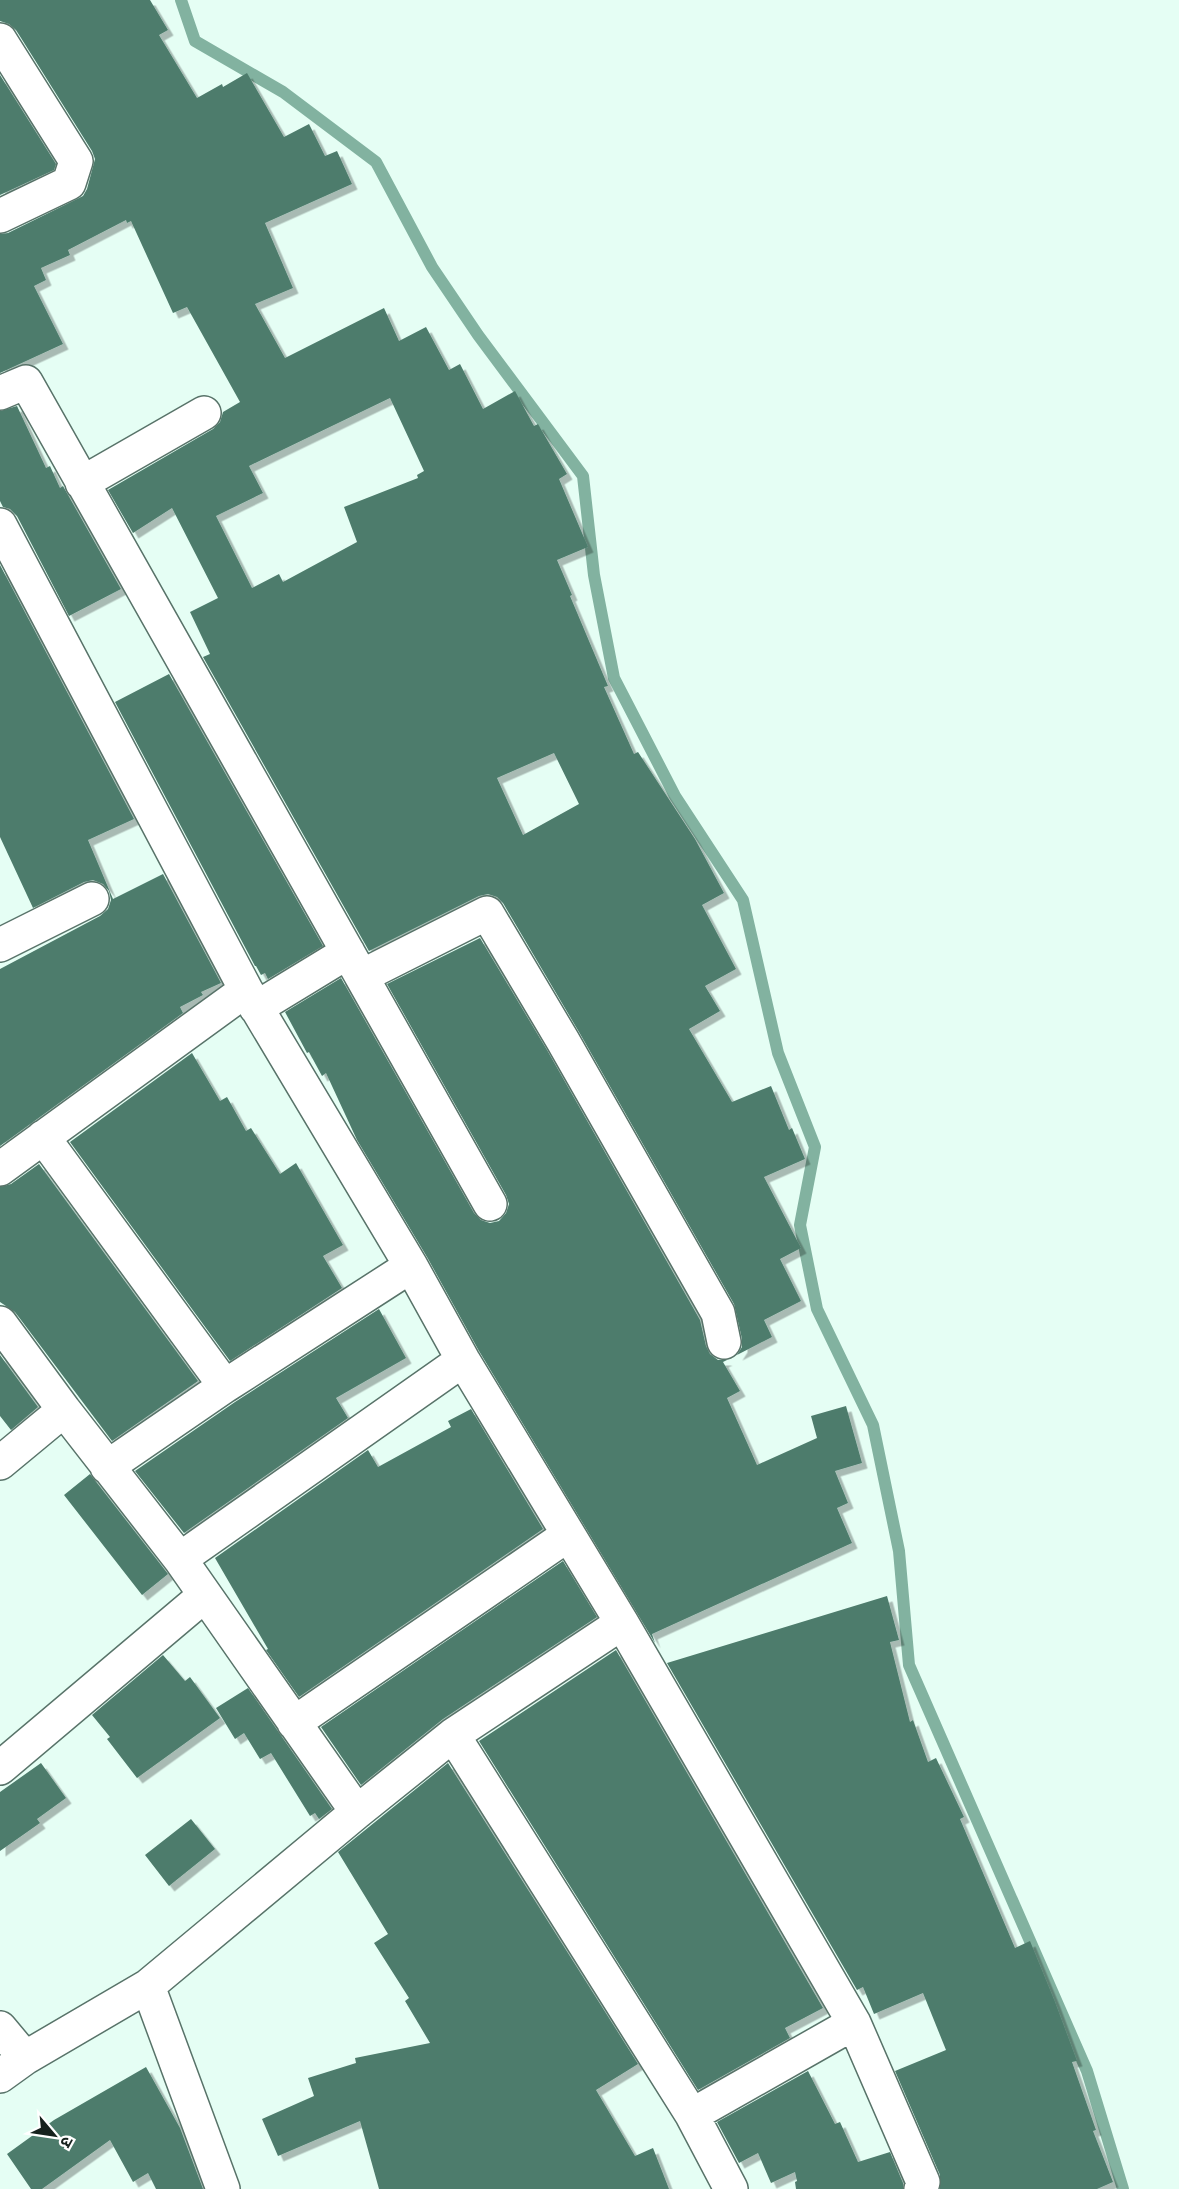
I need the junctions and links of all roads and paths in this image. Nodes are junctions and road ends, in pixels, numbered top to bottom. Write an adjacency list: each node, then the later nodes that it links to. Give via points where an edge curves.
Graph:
1 (0, 40): 2 (street, via 76,161 69,183)
2 (0, 216)
3 (0, 393): 5 (street, via 26,382)
4 (204, 413): 5 (street)
5 (82, 483): 9 (street)
6 (0, 525): 10 (street)
7 (92, 899): 8 (street)
8 (0, 945)
9 (355, 964): 10 (street); 13 (street); 16 (street, via 487,913 718,1313)
10 (251, 999): 11 (street); 14 (street)
11 (43, 1137): 12 (street); 18 (street)
12 (0, 1169)
13 (490, 1204)
14 (411, 1266): 17 (street); 18 (street)
15 (0, 1323): 19 (street)
16 (724, 1342)
17 (463, 1360): 22 (street); 23 (street)
18 (225, 1386): 21 (street)
19 (64, 1410): 20 (street); 21 (street)
20 (0, 1463)
21 (107, 1467): 23 (street)
22 (568, 1535): 25 (street); 26 (street)
23 (180, 1559): 24 (street)
24 (206, 1595): 26 (street); 28 (street)
25 (622, 1623): 27 (street); 31 (street)
26 (294, 1723): 29 (street)
27 (453, 1735): 29 (street); 34 (street)
28 (0, 1768)
29 (357, 1812): 30 (street)
30 (148, 1986): 33 (street); 35 (street)
31 (854, 2023): 34 (street); 37 (street, via 923,2182)
32 (0, 2028): 33 (street)
33 (13, 2067)
34 (692, 2115): 36 (street)
35 (223, 2189)
36 (731, 2189)
37 (921, 2189)

